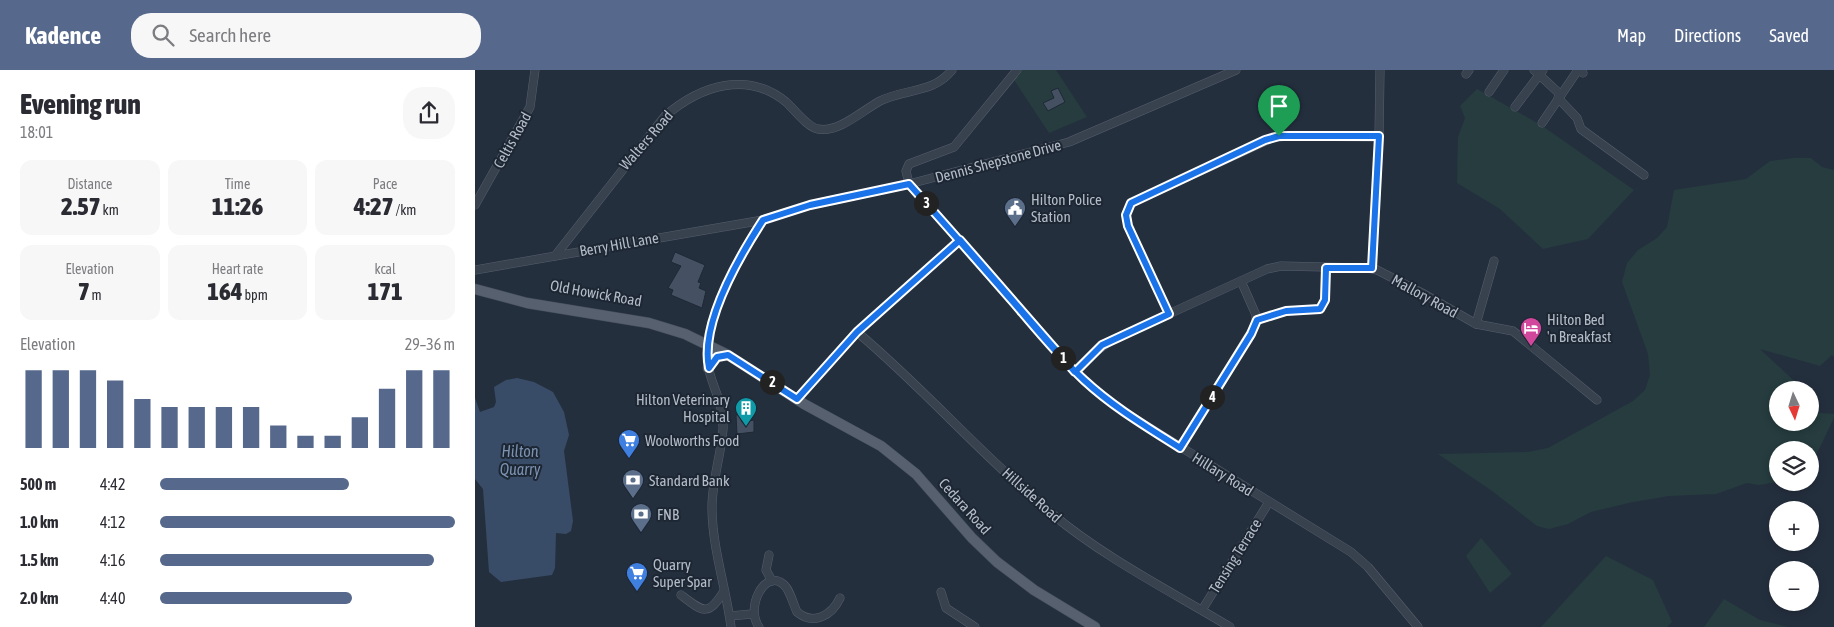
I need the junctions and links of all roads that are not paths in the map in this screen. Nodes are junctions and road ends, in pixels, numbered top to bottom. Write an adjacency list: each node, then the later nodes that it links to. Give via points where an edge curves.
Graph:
1 (535, 70): 16 (street, Celtis Road, via 530,107)
2 (952, 70): 19 (street, Walters Road, via 934,86 900,93 844,123 825,129 815,128 775,93 758,87 727,85 697,93 665,116)
3 (1017, 70): 15 (street, via 954,147 909,164 906,171)
4 (1236, 70): 15 (street, Dennis Shepstone Drive, via 1069,142)
5 (1380, 70): 13 (street)
6 (1504, 70): 9 (street)
7 (1539, 71): 10 (street); 11 (street)
8 (1583, 73): 10 (street, via 1578,70)
9 (1489, 92)
10 (1560, 96): 12 (street); 14 (street, via 1577,118 1581,129)
11 (1515, 108)
12 (1542, 123)
13 (1379, 136): 22 (street); 27 (street, via 1272,138 1131,203 1126,215 1128,226)
14 (1644, 175)
15 (909, 184): 17 (street, Dennis Shepstone Drive, via 810,205); 18 (street, Hillary Road)
16 (475, 206)
17 (763, 220): 19 (street, Berry Hill Lane); 31 (street, via 741,256 720,302)
18 (960, 240): 30 (street); 34 (street, Hillary Road)
19 (555, 256): 23 (street, Berry Hill Lane)
20 (1494, 261): 29 (street)
21 (1326, 268): 22 (street, Mallory Road); 24 (street, Mallory Road, via 1281,266); 28 (street, via 1325,300 1320,309 1286,311)
22 (1372, 268): 29 (street, Mallory Road)
23 (475, 270)
24 (1241, 281): 27 (street, Mallory Road); 28 (street)
25 (475, 283): 31 (main road, Old Howick Road, via 529,297 646,317 673,324)
26 (475, 289): 31 (main road, Old Howick Road, via 527,303 649,323)
27 (1169, 314): 34 (street, Mallory Road, via 1102,345)
28 (1257, 320): 37 (street)
29 (1476, 324): 36 (street, Mallory Road, via 1517,334)
30 (857, 332): 35 (street); 45 (street, Hillside Road, via 1050,513 1089,541)
31 (709, 342): 32 (main road, Cedara Road); 33 (street); 35 (main road, Cedara Road)
32 (728, 355): 33 (main road, via 717,357); 35 (main road, Cedara Road)
33 (709, 368): 41 (street, via 722,408 723,428 712,506)
34 (1075, 372): 37 (street, Hillary Road, via 1123,412)
35 (798, 397): 51 (main road, Cedara Road, via 881,446 916,474 997,562 1034,590)
36 (1597, 400)
37 (1180, 448): 38 (street, Hillary Road)
38 (1269, 502): 45 (street, Tensing Terrace); 53 (street, Hillary Road, via 1360,559)
39 (769, 555): 40 (street, via 766,570)
40 (772, 581): 44 (street, via 782,582 797,612 810,618 829,614); 46 (street, via 757,596)
41 (724, 591): 43 (street, via 715,605 705,610); 47 (street)
42 (941, 592): 50 (street, via 946,608)
43 (681, 595)
44 (840, 598)
45 (1202, 610): 52 (street, Hillside Road)
46 (752, 614): 47 (street); 49 (street)
47 (729, 616): 48 (street)
48 (731, 627)
49 (759, 627)
50 (975, 627)
51 (1095, 627)
52 (1230, 627)
53 (1418, 627)

